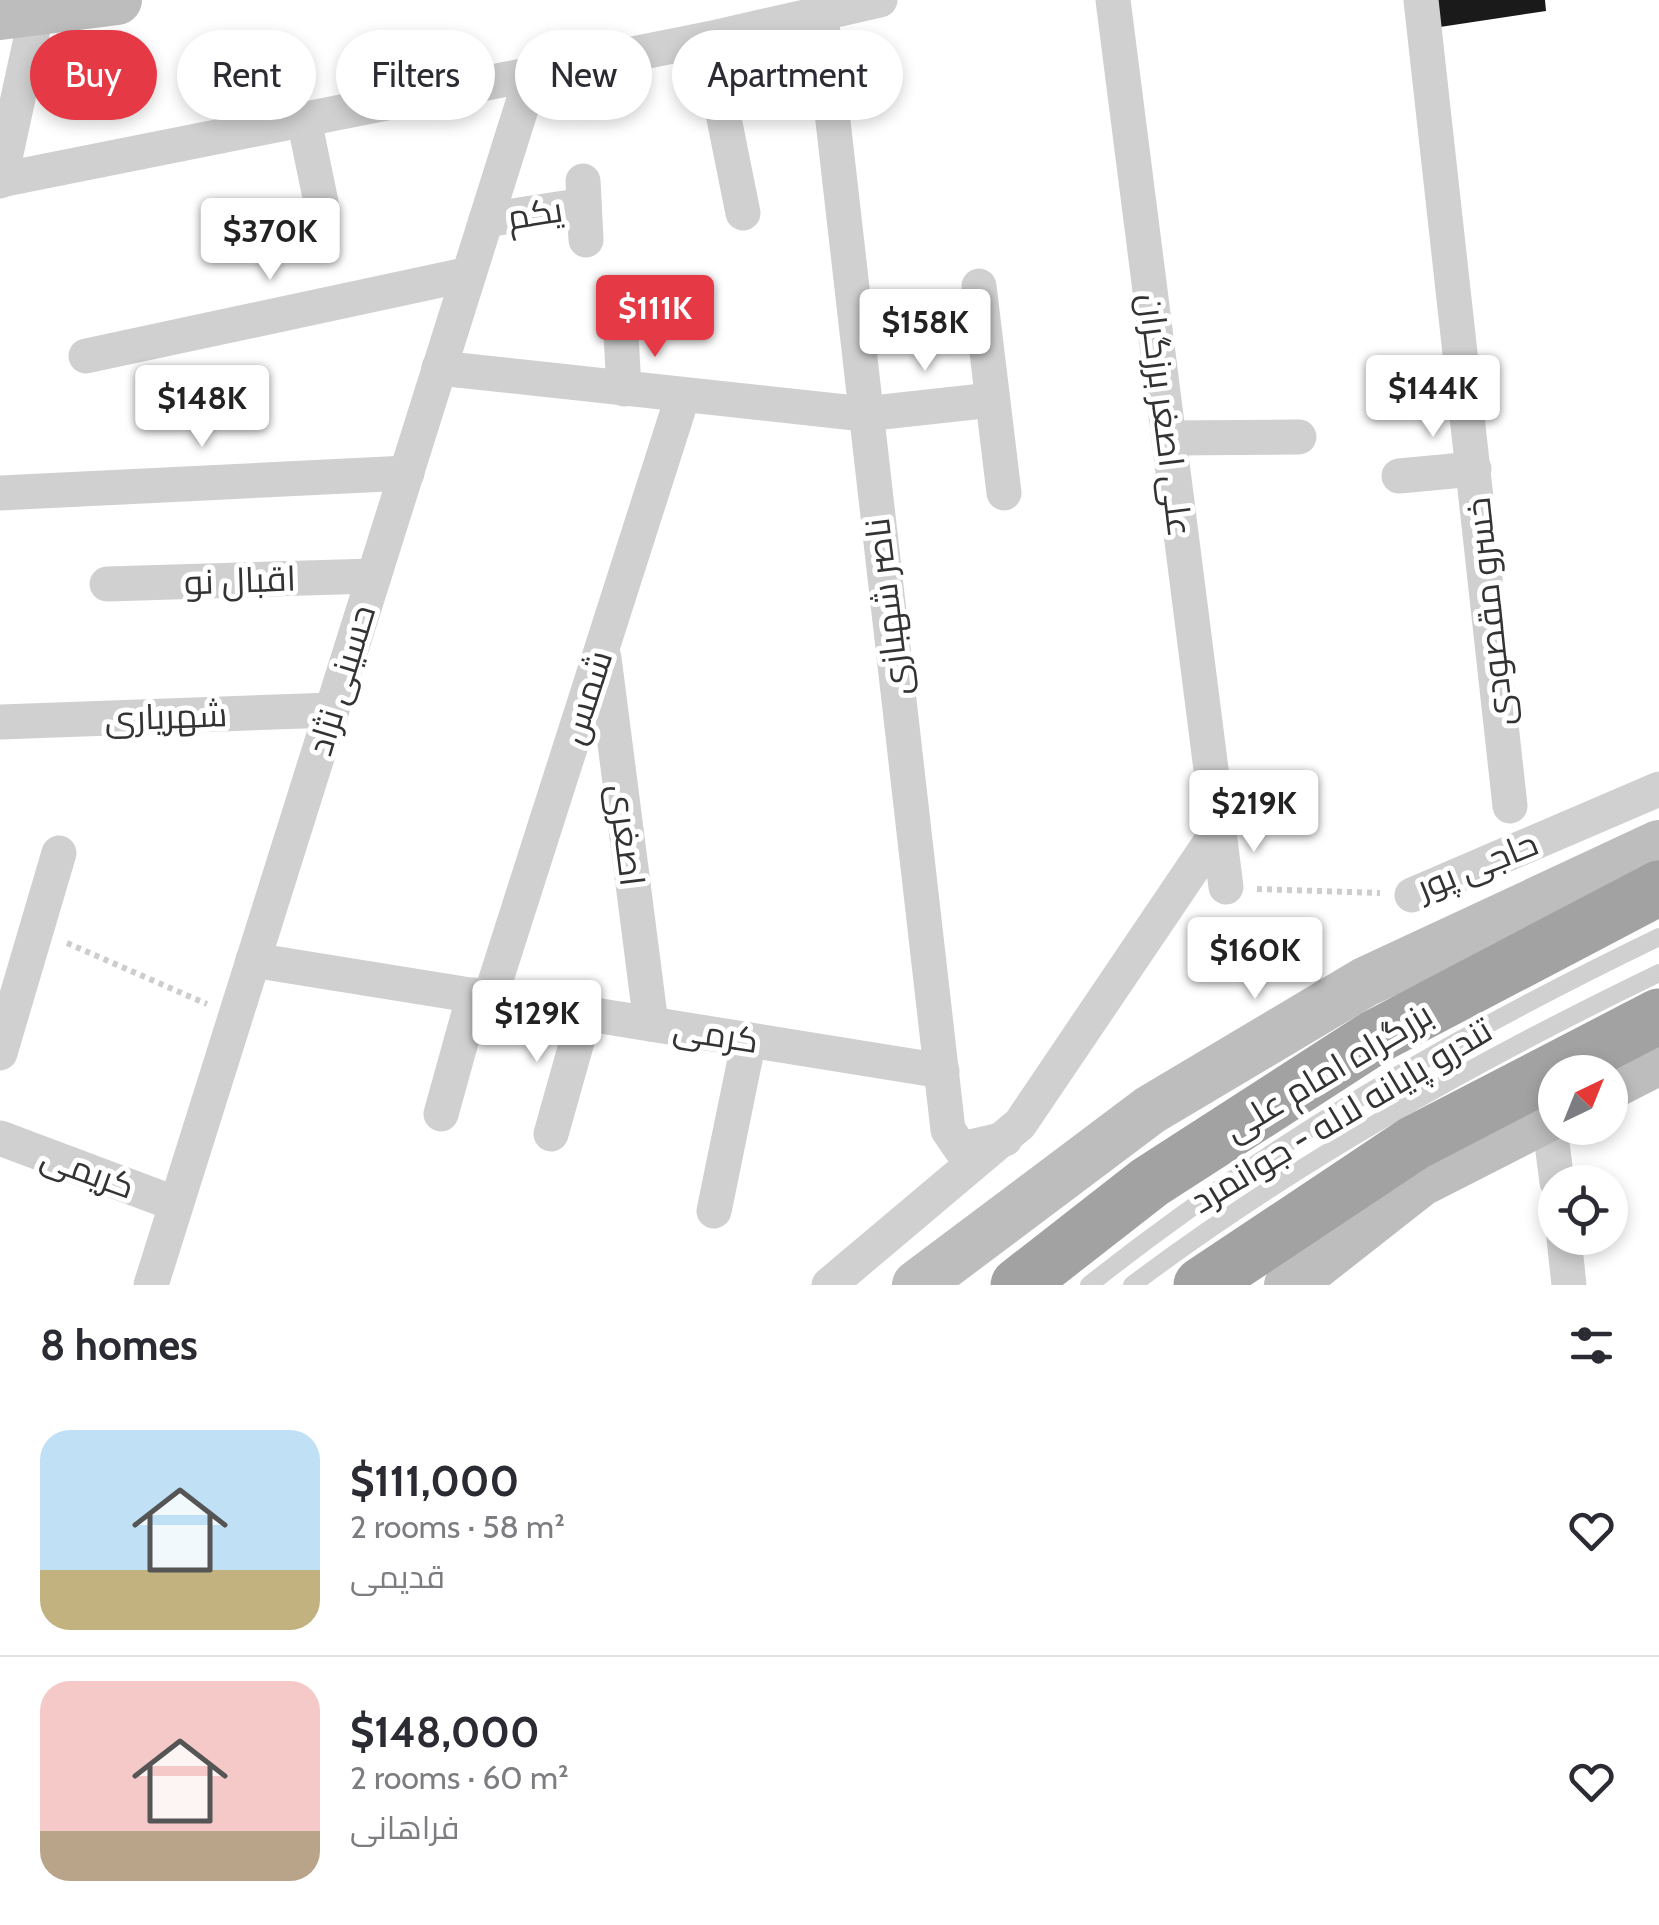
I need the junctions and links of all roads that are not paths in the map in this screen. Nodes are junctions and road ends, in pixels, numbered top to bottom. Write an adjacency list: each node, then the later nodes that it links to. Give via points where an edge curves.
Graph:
1 (117, 0): 5 (main road)
2 (880, 0): 6 (street)
3 (1113, 0): 28 (street, علی اصغر برزگران)
4 (1421, 0): 29 (street, خسرو مقصودی)
5 (18, 13): 13 (street)
6 (820, 16): 7 (street); 26 (street, ناصر شهبازی)
7 (755, 30)
8 (515, 77): 9 (street)
9 (316, 118)
10 (304, 120): 13 (street); 14 (street)
11 (518, 120): 17 (street, حسینی نژاد)
12 (724, 120): 16 (street)
13 (0, 181)
14 (321, 202)
15 (585, 209): 17 (street, یکم)
16 (743, 213)
17 (486, 220): 18 (street, حسینی نژاد)
18 (469, 274): 21 (street); 22 (street, حسینی نژاد)
19 (978, 286): 25 (street)
20 (619, 296): 23 (street)
21 (86, 356)
22 (440, 368): 23 (street); 30 (street, حسینی نژاد)
23 (624, 389): 24 (street)
24 (683, 396): 26 (street); 36 (street, شمس)
25 (992, 400): 26 (street); 33 (street)
26 (864, 414): 57 (street, ناصر شهبازی)
27 (1299, 437): 28 (street)
28 (1170, 438): 41 (street, علی اصغر برزگران)
29 (1474, 470): 31 (street); 40 (street, خسرو مقصودی)
30 (406, 473): 32 (street); 34 (street, حسینی نژاد)
31 (1399, 476)
32 (0, 493)
33 (1004, 493)
34 (374, 576): 35 (street, اقبال نو); 37 (street, حسینی نژاد)
35 (106, 584)
36 (603, 645): 50 (street, شمس); 53 (street, اصغری)
37 (332, 710): 38 (street, شهریاری); 48 (street, حسینی نژاد)
38 (0, 722)
39 (1659, 790): 46 (street, حاجی پور)
40 (1510, 806)
41 (1218, 831): 44 (street, علی اصغر برزگران); 63 (street)
42 (1659, 844): 69 (main road, via 1365,982 1150,1110)
43 (59, 853): 55 (street)
44 (1226, 887)
45 (1659, 888): 70 (highway, بزرگراه امام علی, via 1375,1038 1150,1182)
46 (1412, 895)
47 (1659, 937): 71 (lane, تندرو پایانه لاله - جوانمرد, via 1412,1066 1182,1211)
48 (252, 960): 50 (street, کرمی); 64 (street, حسینی نژاد)
49 (1659, 973): 72 (lane, via 1416,1098 1209,1227)
50 (482, 997): 51 (street, کرمی); 59 (street, شمس)
51 (586, 1013): 53 (street, کرمی); 61 (street)
52 (1659, 1016): 73 (highway, via 1414,1142)
53 (651, 1024): 54 (street, کرمی)
54 (750, 1040): 57 (street, کرمی); 65 (street)
55 (0, 1053)
56 (1659, 1060): 58 (main road)
57 (942, 1070): 63 (street, ناصر شهبازی, via 948,1130 956,1144 961,1149)
58 (1628, 1076)
59 (441, 1114)
60 (1538, 1131): 74 (main road, via 1420,1182)
61 (552, 1134)
62 (0, 1138): 64 (street, کریمی)
63 (1005, 1139): 68 (street)
64 (176, 1204): 67 (street, حسینی نژاد)
65 (714, 1211)
66 (1566, 1255): 75 (street)
67 (163, 1283)
68 (829, 1285)
69 (916, 1285)
70 (1018, 1285)
71 (1089, 1285)
72 (1132, 1285)
73 (1201, 1285)
74 (1290, 1285)
75 (1569, 1285)

